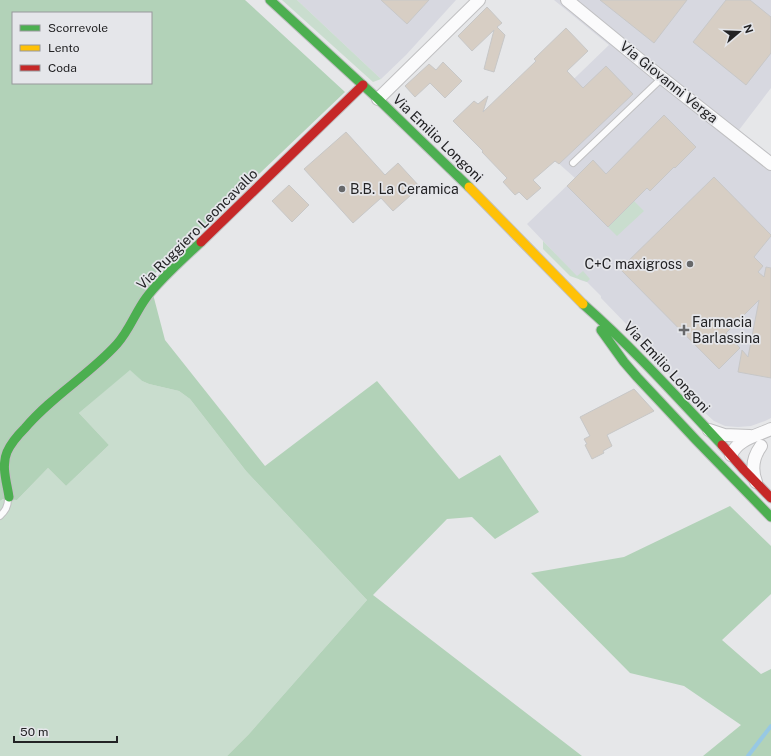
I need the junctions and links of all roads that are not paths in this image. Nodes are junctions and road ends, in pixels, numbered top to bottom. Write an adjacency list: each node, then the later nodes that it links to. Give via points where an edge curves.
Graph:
1 (270, 0): 5 (street, Via Emilio Longoni)
2 (479, 0): 6 (street)
3 (567, 0): 4 (street, Via Giovanni Verga)
4 (662, 78): 7 (lane); 8 (street, Via Giovanni Verga)
5 (363, 85): 6 (street, Via Emilio Longoni); 18 (street, Via Ruggiero Leoncavallo, via 162,280 145,299 126,332 107,354 28,423 6,456)
6 (378, 99): 9 (street, Via Emilio Longoni, via 462,180)
7 (573, 163)
8 (771, 164)
9 (581, 302): 10 (street, Via Emilio Longoni); 11 (street, Via Emilio Longoni, via 646,364)
10 (637, 378): 16 (street, Via Emilio Longoni, via 655,383 723,456); 22 (street, Via Emilio Longoni)
11 (705, 428): 13 (street, via 724,435); 16 (street, Via Emilio Longoni)
12 (771, 429): 13 (street)
13 (753, 436): 16 (street, via 739,443 732,451)
14 (771, 437): 15 (street)
15 (761, 446): 16 (street, via 748,455); 17 (street, via 755,456 753,469)
16 (732, 458): 17 (street, Via Emilio Longoni); 20 (street, Via Emilio Longoni, via 732,467)
17 (759, 486): 19 (street, Via Emilio Longoni)
18 (9, 497): 21 (lane, via 6,510)
19 (771, 498)
20 (771, 510)
21 (0, 516)
22 (771, 517)

